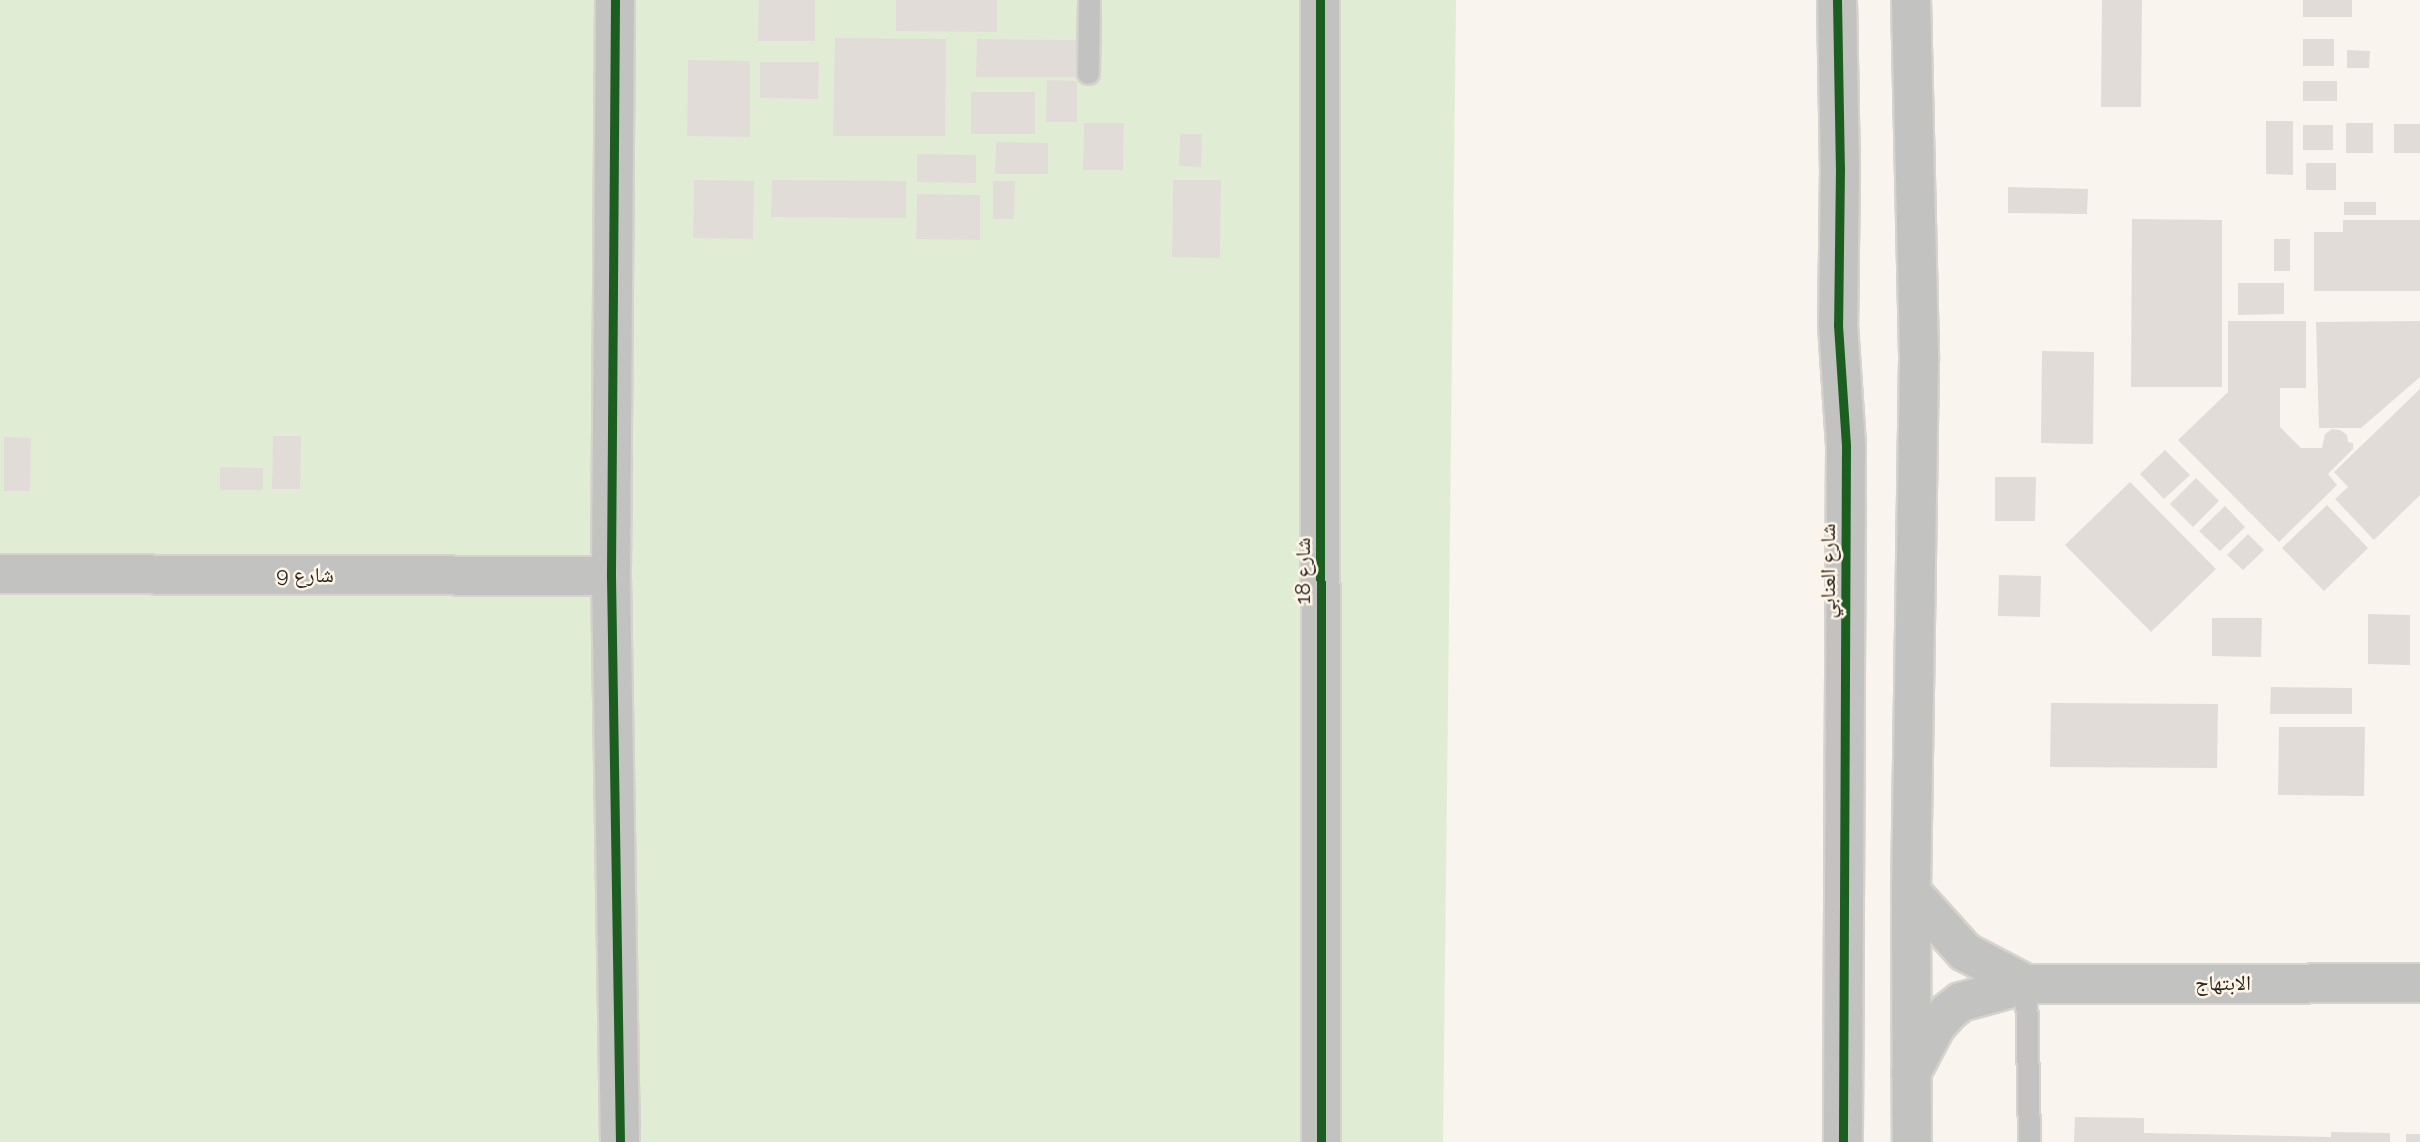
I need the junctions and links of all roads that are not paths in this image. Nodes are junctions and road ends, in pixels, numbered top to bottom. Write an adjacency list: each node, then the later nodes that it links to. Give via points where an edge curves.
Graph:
1 (615, 0): 8 (street)
2 (1089, 0): 6 (lane)
3 (1320, 0): 14 (street, شارع 18)
4 (1837, 0): 15 (street, شارع العنابي, via 1838,326 1846,446)
5 (1911, 0): 9 (street, via 1919,405)
6 (1088, 73)
7 (0, 574): 8 (street, شارع 9)
8 (611, 576): 13 (street)
9 (1911, 892): 11 (street, الابتهاج, via 1965,952); 12 (street)
10 (2420, 983): 11 (street, الابتهاج)
11 (2026, 984): 12 (street, الابتهاج, via 1970,999 1948,1012); 17 (lane)
12 (1911, 1073): 16 (street)
13 (620, 1142)
14 (1321, 1142)
15 (1843, 1142)
16 (1912, 1142)
17 (2029, 1142)

